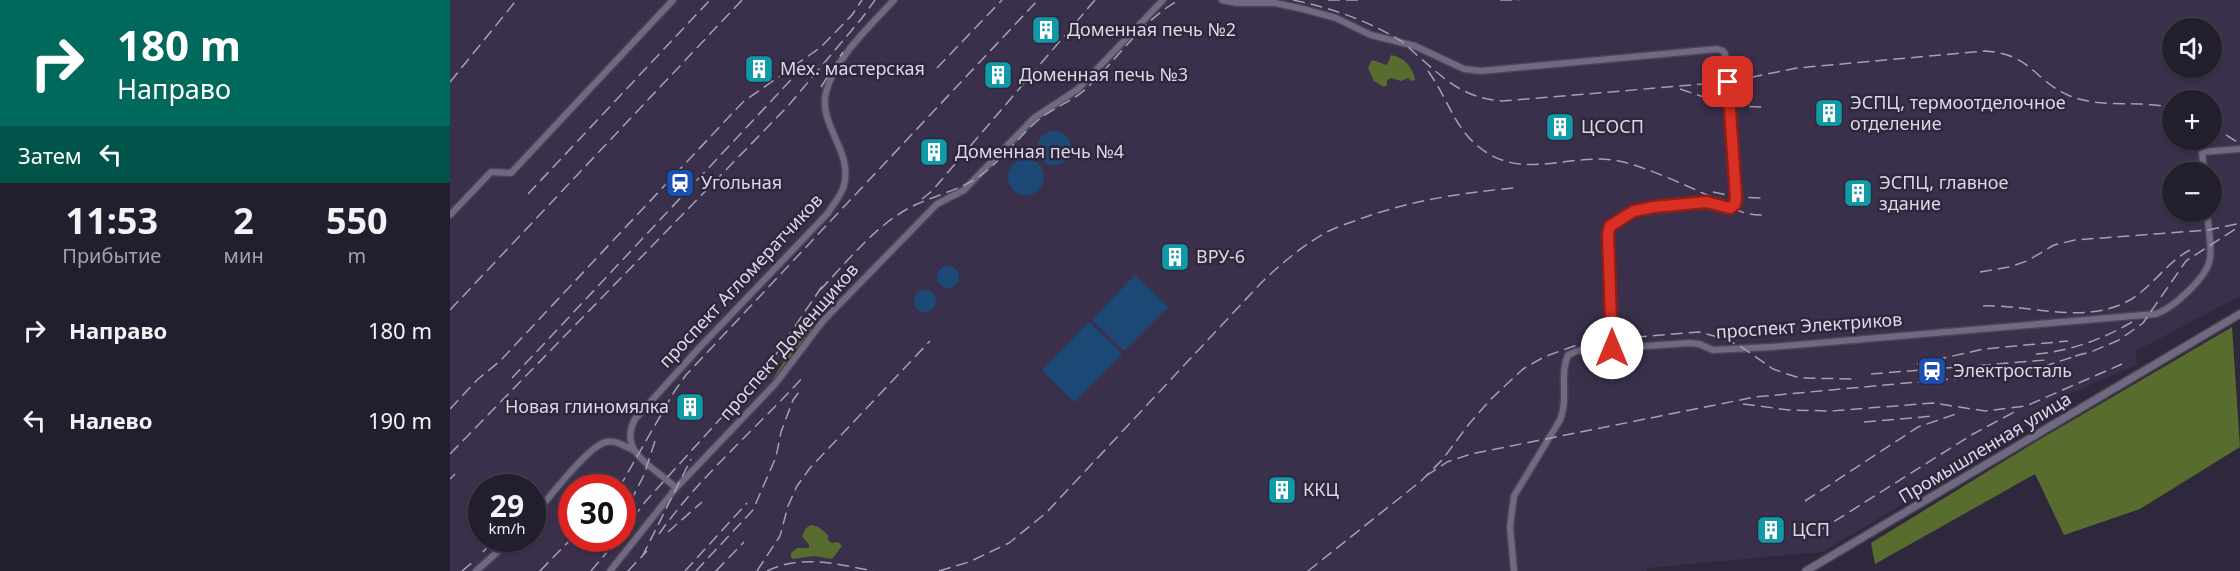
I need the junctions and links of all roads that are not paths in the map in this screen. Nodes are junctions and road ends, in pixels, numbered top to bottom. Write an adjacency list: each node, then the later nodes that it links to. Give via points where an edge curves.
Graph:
1 (673, 0): 7 (street, via 511,173 491,172)
2 (894, 0): 11 (street, проспект Агломератчиков, via 850,49 826,93 826,114 845,162 844,187 828,213 635,419 630,430)
3 (1163, 0): 12 (street, проспект Доменщиков, via 1078,89 1034,118 963,190 937,204 823,321 776,383)
4 (1222, 0): 10 (street, via 1275,3 1336,18 1371,35 1415,46 1464,69 1481,71 1723,51 1735,204 1730,208 1706,202 1654,207 1634,211 1610,226)
5 (2240, 149): 6 (street, via 2202,152)
6 (2203, 162)
7 (450, 215)
8 (2208, 222): 10 (street, проспект Электриков, via 2211,256 2208,267 2175,304 2156,314 1754,348 1713,350 1689,343)
9 (2240, 314): 18 (street, Промышленная улица)
10 (1612, 348): 17 (street, проспект Электриков, via 1577,351 1568,356 1564,366 1565,408 1514,496 1510,527)
11 (633, 450): 12 (street); 13 (street, via 620,443 606,442 592,450)
12 (676, 488): 16 (street, проспект Доменщиков)
13 (546, 503)
14 (497, 552): 15 (street)
15 (476, 571)
16 (610, 571)
17 (1514, 571)
18 (1806, 571)

